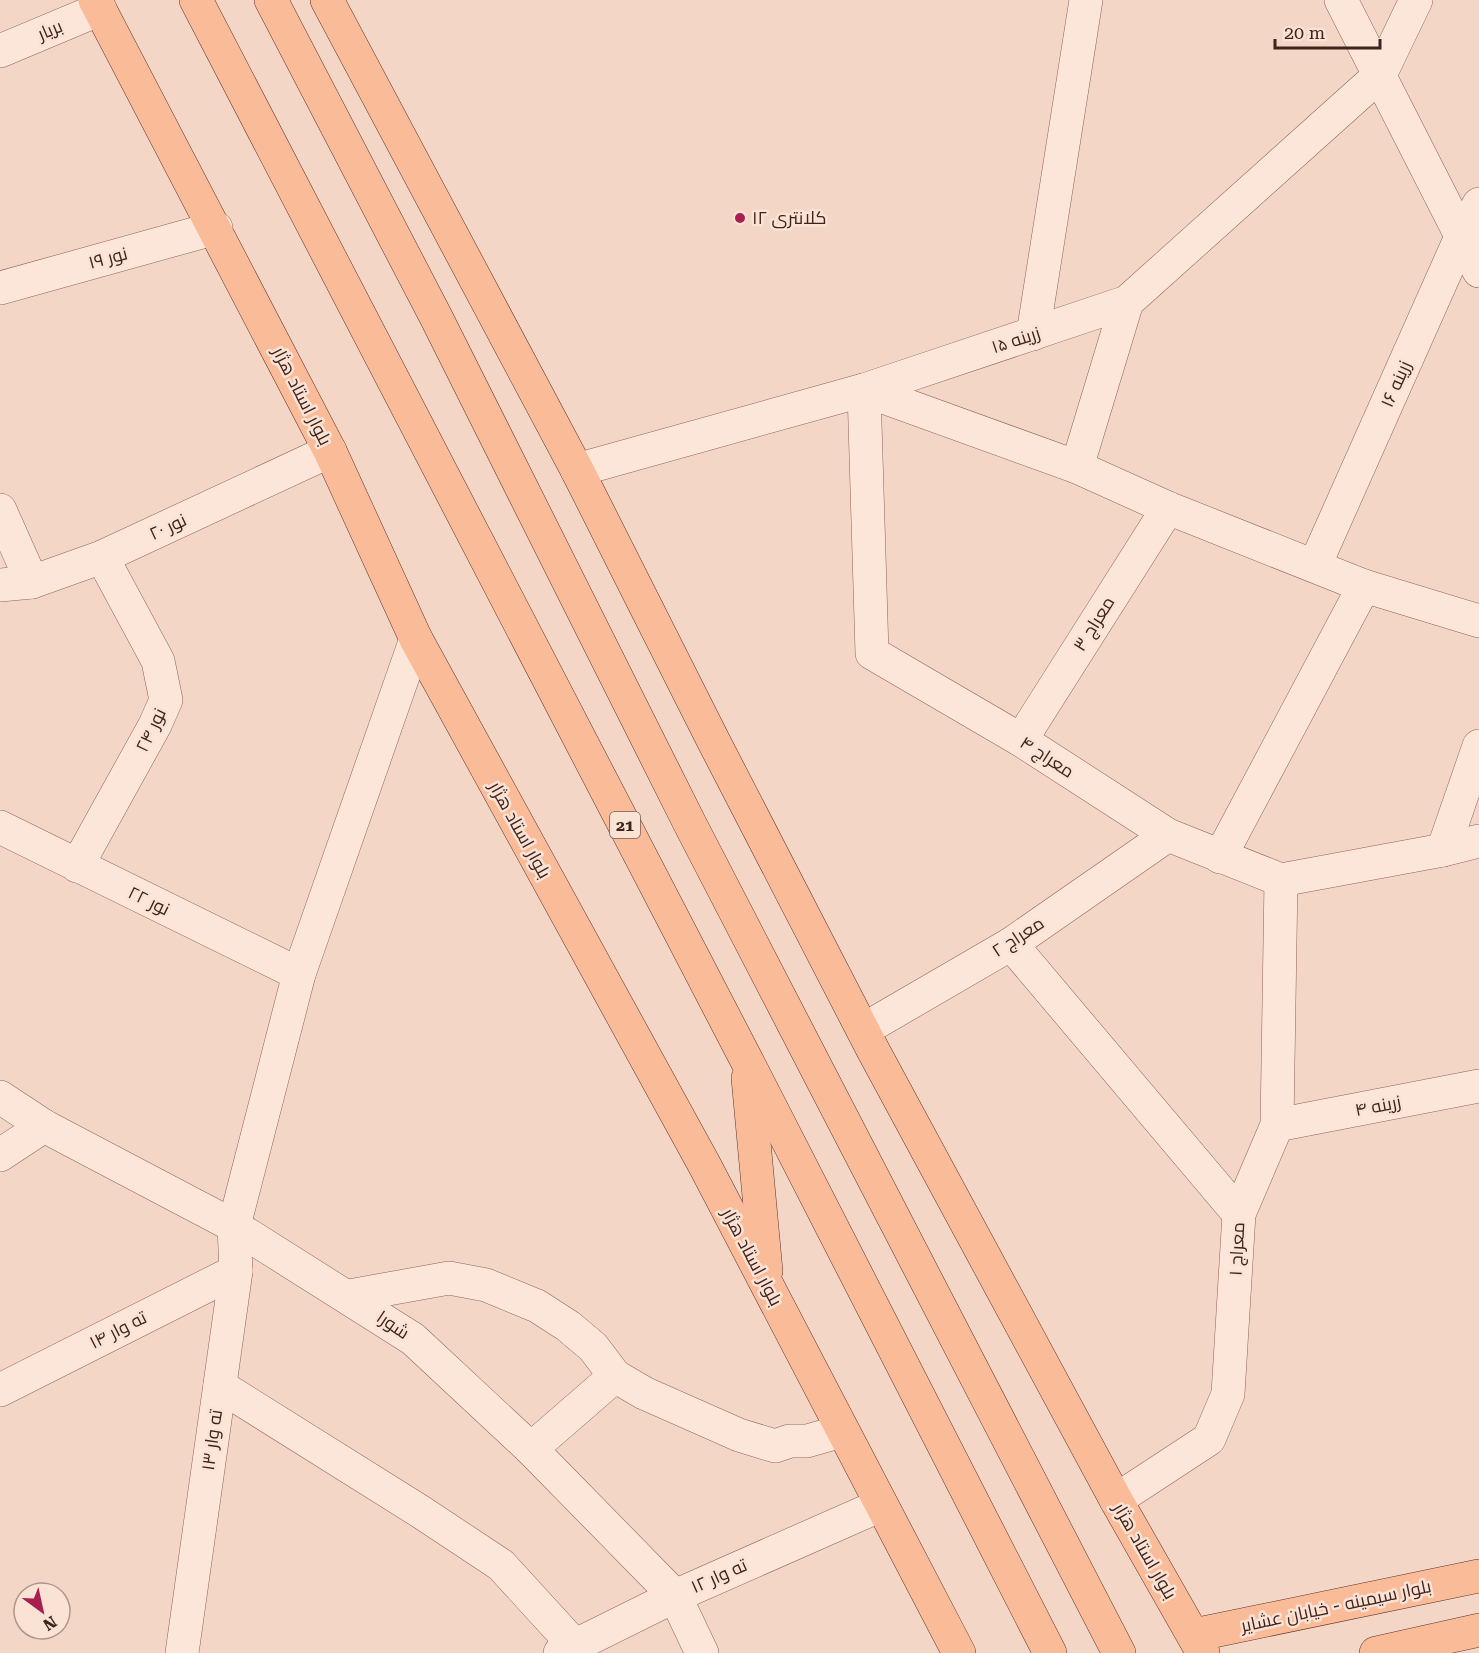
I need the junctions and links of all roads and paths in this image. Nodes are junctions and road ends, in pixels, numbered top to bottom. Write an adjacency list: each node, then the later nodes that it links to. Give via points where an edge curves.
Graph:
1 (196, 0): 41 (main road, 21)
2 (271, 0): 68 (main road, via 436,317 690,824)
3 (327, 0): 20 (main road, بلوار استاد هژار)
4 (1086, 0): 16 (street)
5 (1341, 0): 9 (street)
6 (1416, 0): 9 (street)
7 (98, 4): 8 (street, بریار); 11 (main road, بلوار استاد هژار)
8 (0, 51)
9 (1380, 75): 12 (street); 15 (street, زرینه ۱۵)
10 (1479, 204): 12 (street, زرینه ۱۶)
11 (216, 228): 14 (street, نور ۱۹); 18 (main road, بلوار استاد هژار)
12 (1461, 237): 13 (street); 24 (street, زرینه ۱۶)
13 (1479, 271)
14 (0, 288)
15 (1127, 302): 16 (street, زرینه ۱۵); 19 (street)
16 (1034, 334): 17 (street, زرینه ۱۵)
17 (864, 390): 19 (street); 20 (street, زرینه ۱۵); 29 (street, معراج ۴, via 872,653)
18 (330, 451): 23 (street, نور ۲۰); 28 (main road, بلوار استاد هژار)
19 (1077, 467): 21 (street)
20 (577, 470): 40 (main road, بلوار استاد هژار)
21 (1168, 508): 24 (street); 29 (street, معراج ۳)
22 (0, 510): 25 (street)
23 (102, 557): 25 (street, نور ۲۰); 36 (street, نور ۲۴, via 158,661 166,700)
24 (1315, 565): 26 (street)
25 (16, 584)
26 (1364, 586): 27 (street); 35 (street)
27 (1479, 621)
28 (416, 639): 39 (street, ته وار ۱۳); 50 (main road, بلوار استاد هژار)
29 (1021, 740): 32 (street, معراج ۴)
30 (1479, 746): 34 (street)
31 (0, 827): 36 (street, نور ۲۲)
32 (1168, 835): 35 (street, معراج ۴); 38 (street, معراج ۲)
33 (1479, 841): 34 (street)
34 (1443, 850): 37 (street)
35 (1220, 857): 37 (street, معراج ۴)
36 (77, 866): 39 (street, نور ۲۲)
37 (1281, 880): 44 (street, معراج ۱)
38 (1011, 944): 40 (street, معراج ۲); 47 (street)
39 (299, 974): 48 (street, ته وار ۱۳)
40 (863, 1030): 57 (main road, بلوار استاد هژار)
41 (747, 1061): 50 (main road); 67 (main road, 21)
42 (1479, 1086): 44 (street, زرینه ۴)
43 (0, 1097): 45 (street, شورا)
44 (1277, 1125): 47 (street, معراج ۱)
45 (45, 1126): 46 (street); 48 (street, شورا)
46 (0, 1155)
47 (1239, 1214): 57 (street, معراج ۱, via 1228,1394 1209,1439)
48 (234, 1226): 49 (street, ته وار ۱۳); 51 (street, شورا)
49 (236, 1271): 53 (street, ته وار ۱۳); 54 (street, ته وار ۱۴)
50 (767, 1286): 55 (main road, بلوار استاد هژار)
51 (349, 1296): 52 (street, via 449,1278 486,1285 537,1306 568,1326 593,1347); 56 (street, شورا, via 413,1339)
52 (615, 1376): 55 (street, via 739,1435 775,1446); 56 (street)
53 (220, 1386): 63 (street, via 501,1565); 64 (street, ته وار ۱۳)
54 (0, 1390)
55 (842, 1431): 58 (main road, بلوار استاد هژار)
56 (531, 1449): 60 (street, شورا)
57 (1116, 1500): 62 (main road, بلوار استاد هژار)
58 (881, 1505): 60 (street, ته وار ۱۲); 66 (main road, بلوار استاد هژار)
59 (1479, 1576): 62 (main road, بلوار سیمینه - خیابان عشایر)
60 (675, 1596): 63 (street, ته وار ۱۲); 65 (street, شورا)
61 (1479, 1630): 69 (main road)
62 (1198, 1644)
63 (568, 1649)
64 (182, 1653)
65 (702, 1653)
66 (959, 1653)
67 (1050, 1653)
68 (1119, 1653)
69 (1377, 1653)

